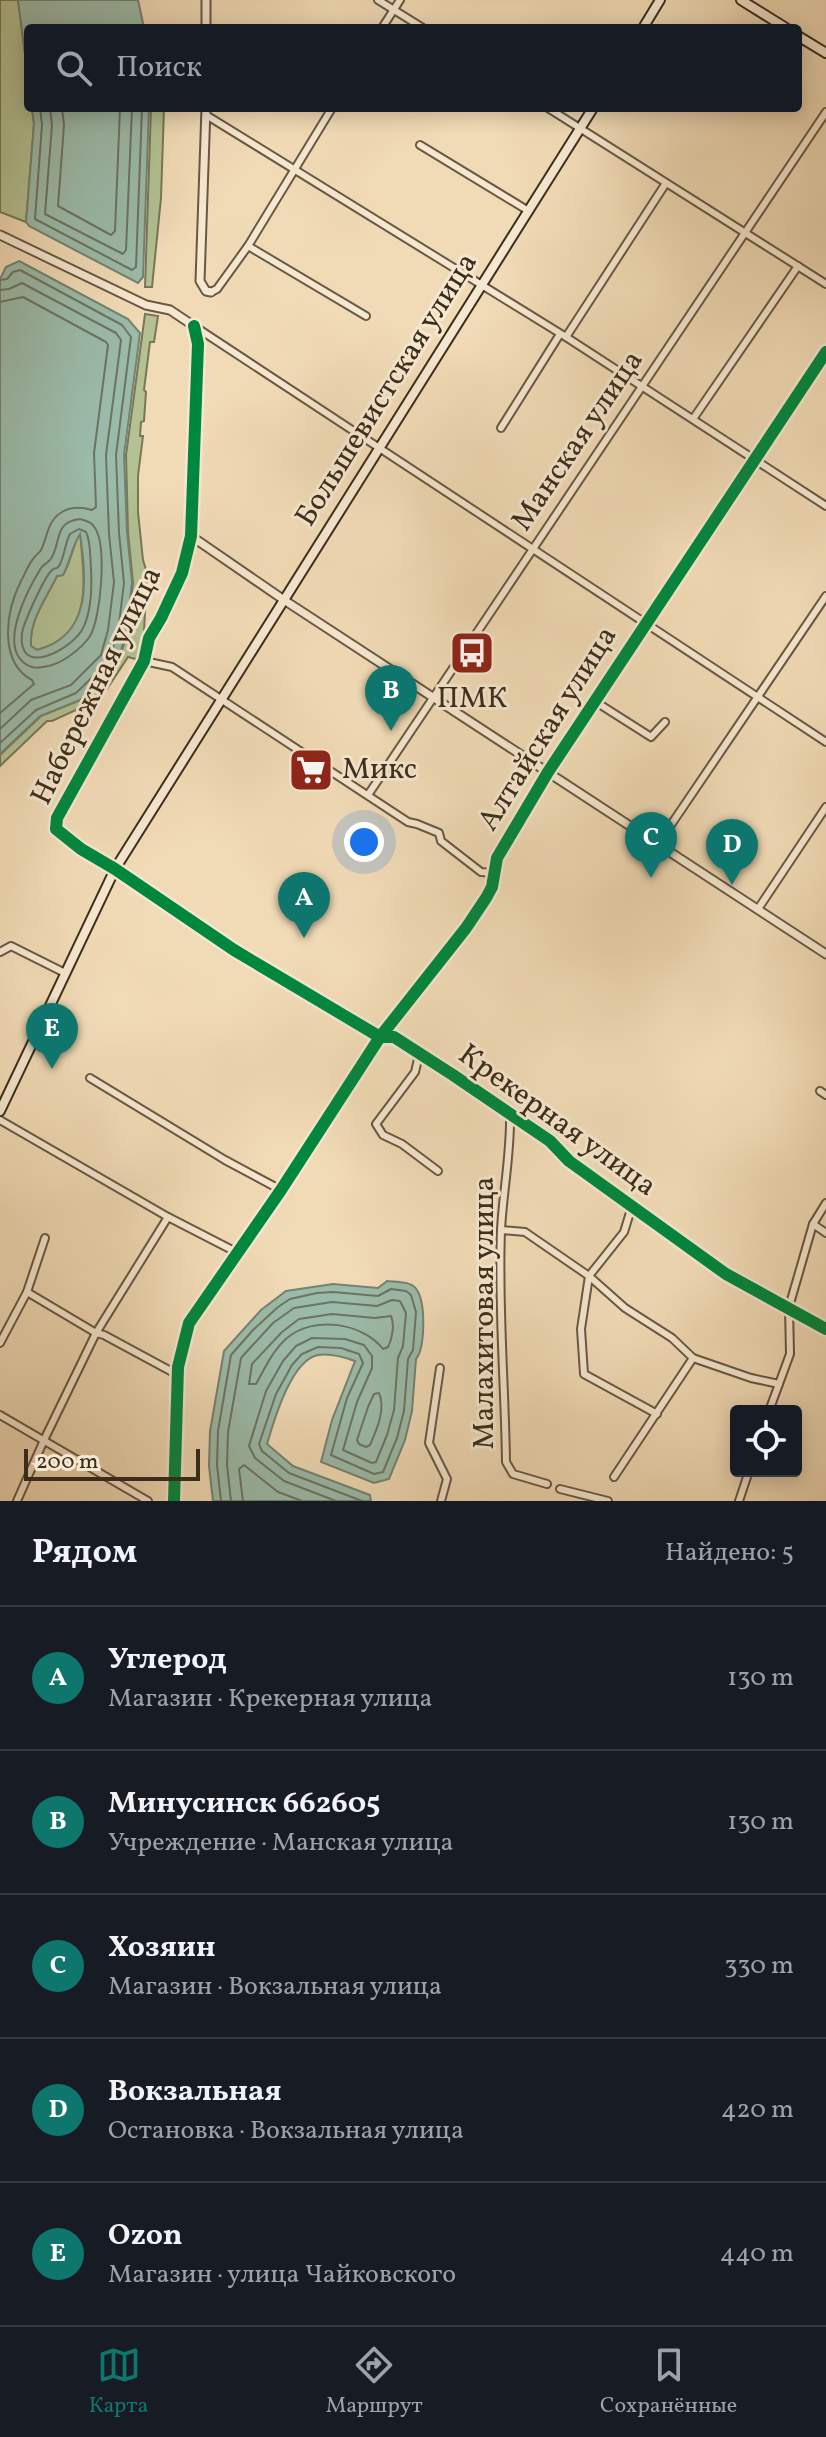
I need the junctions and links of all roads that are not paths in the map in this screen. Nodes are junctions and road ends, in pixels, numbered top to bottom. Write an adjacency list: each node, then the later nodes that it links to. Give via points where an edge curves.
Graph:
1 (206, 0): 7 (street)
2 (378, 0): 6 (street)
3 (400, 0): 6 (street)
4 (660, 0): 10 (main road)
5 (741, 0): 11 (main road)
6 (393, 9): 8 (street); 9 (street)
7 (206, 24)
8 (384, 24)
9 (417, 24)
10 (645, 24)
11 (780, 24)
12 (802, 38): 13 (main road)
13 (826, 53)
14 (206, 112): 21 (street); 30 (street, via 200,281)
15 (330, 112): 21 (street)
16 (554, 112): 19 (street)
17 (590, 112): 19 (main road, Большевистская улица)
18 (826, 112): 24 (street, Манская улица)
19 (580, 128): 22 (street); 23 (main road, Большевистская улица)
20 (420, 145): 23 (street)
21 (294, 171): 26 (street); 28 (street)
22 (666, 183): 24 (street); 33 (street)
23 (527, 210): 28 (main road, Большевистская улица)
24 (744, 232): 27 (street); 37 (street, Манская улица)
25 (2, 236): 32 (street, via 146,305 170,310)
26 (248, 246): 30 (street); 31 (street)
27 (798, 266): 29 (street); 38 (street)
28 (482, 284): 33 (street); 40 (main road, Большевистская улица)
29 (826, 284)
30 (211, 292)
31 (366, 316)
32 (194, 326): 34 (street); 35 (street, Набережная улица)
33 (563, 335): 37 (street); 39 (street)
34 (210, 337): 35 (street); 40 (street)
35 (198, 344): 43 (street, Набережная улица)
36 (826, 352): 41 (street, Алтайская улица)
37 (642, 386): 38 (street); 44 (street, Манская улица)
38 (693, 419): 41 (street)
39 (501, 428)
40 (378, 449): 44 (street); 46 (main road, Большевистская улица)
41 (754, 458): 42 (street); 47 (street, Алтайская улица)
42 (826, 506)
43 (191, 536): 46 (street); 48 (street, Набережная улица, via 182,573 149,638)
44 (533, 548): 47 (street); 49 (street, Манская улица)
45 (826, 596): 51 (street)
46 (284, 600): 49 (street); 50 (main road, Большевистская улица)
47 (646, 623): 51 (street); 52 (street, Алтайская улица)
48 (144, 661): 50 (street, via 172,667); 58 (street, Набережная улица, via 57,818)
49 (433, 697): 55 (street); 56 (street, Манская улица)
50 (222, 698): 56 (street); 60 (main road, Большевистская улица)
51 (758, 698): 54 (street); 59 (street)
52 (596, 702): 53 (street, via 651,737); 55 (street, Алтайская улица)
53 (665, 722)
54 (826, 742)
55 (548, 772): 59 (street); 61 (street, Алтайская улица, via 497,858)
56 (368, 795): 61 (street, via 408,822 439,833 441,841 481,872)
57 (826, 807): 62 (street)
58 (56, 829): 60 (street, Крекерная улица)
59 (658, 844): 62 (street)
60 (115, 869): 66 (main road, Большевистская улица); 67 (street, Крекерная улица, via 234,950)
61 (494, 873): 67 (street, Алтайская улица, via 492,887 466,928)
62 (758, 909): 65 (street)
63 (826, 941): 65 (street)
64 (0, 952): 66 (street, via 11,946)
65 (823, 952)
66 (65, 973): 70 (main road, Большевистская улица)
67 (380, 1037): 68 (street, Крекерная улица, via 394,1037); 74 (street, Алтайская улица)
68 (419, 1055): 71 (street, Крекерная улица); 73 (street, via 415,1072 376,1124 383,1135)
69 (90, 1078): 74 (street)
70 (0, 1111)
71 (510, 1114): 76 (street, Крекерная улица); 79 (street, Малахитовая улица)
72 (0, 1120): 77 (street)
73 (438, 1171)
74 (281, 1190): 82 (street, Алтайская улица)
75 (826, 1203): 78 (street)
76 (632, 1206): 83 (street, via 624,1232); 85 (street, Крекерная улица, via 726,1274)
77 (168, 1217): 82 (street); 87 (street)
78 (813, 1224): 80 (street); 85 (street)
79 (501, 1230): 83 (street, via 525,1232); 99 (street, Малахитовая улица, via 506,1462 513,1474)
80 (826, 1233)
81 (45, 1238): 84 (street)
82 (238, 1253): 91 (street, Алтайская улица, via 189,1323)
83 (589, 1276): 89 (street); 94 (street, via 581,1329 584,1374)
84 (27, 1292): 87 (street); 88 (street)
85 (789, 1307): 86 (street, Крекерная улица); 92 (street, via 790,1354)
86 (826, 1329)
87 (96, 1333): 91 (street); 96 (street)
88 (0, 1343)
89 (693, 1358): 92 (street); 94 (street)
90 (440, 1368): 105 (street, Малахитовая улица, via 429,1443 447,1479)
91 (178, 1375): 104 (street, Алтайская улица)
92 (779, 1384): 93 (street)
93 (771, 1405)
94 (657, 1414): 97 (street)
95 (0, 1415): 96 (street)
96 (44, 1440): 102 (street); 103 (street)
97 (614, 1477)
98 (747, 1477): 107 (street)
99 (547, 1484)
100 (560, 1489): 101 (street)
101 (592, 1499): 106 (street)
102 (17, 1501)
103 (148, 1501)
104 (174, 1501)
105 (441, 1501)
106 (608, 1501)
107 (739, 1501)

